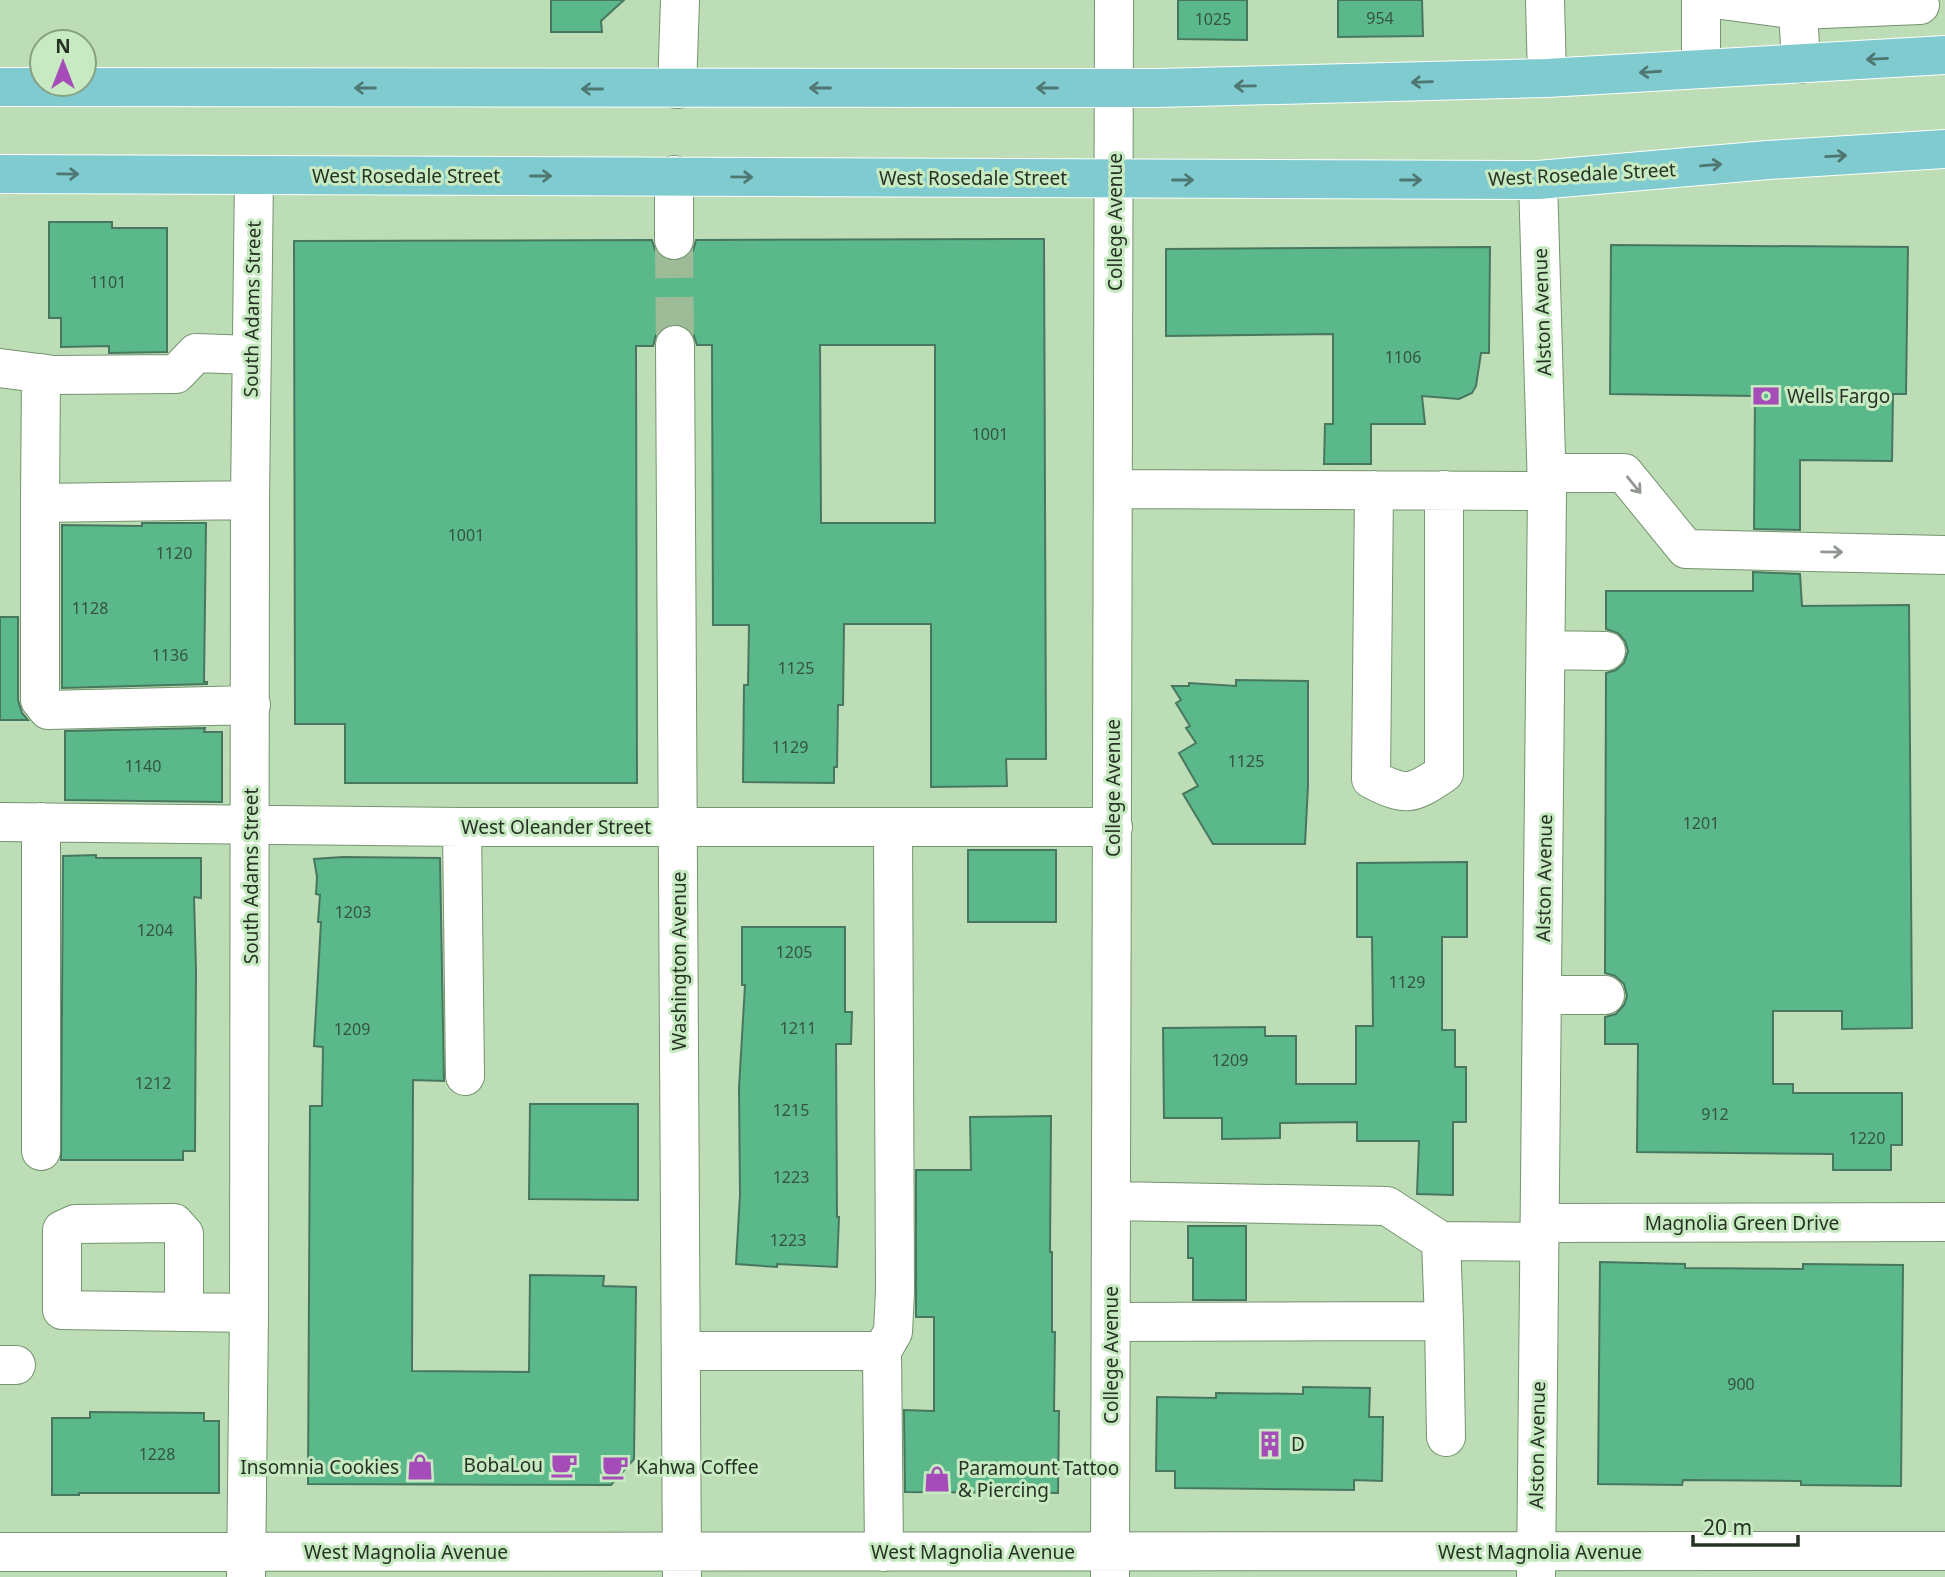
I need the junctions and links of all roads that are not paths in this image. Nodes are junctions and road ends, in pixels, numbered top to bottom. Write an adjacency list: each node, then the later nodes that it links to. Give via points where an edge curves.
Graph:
1 (680, 0): 14 (street)
2 (1114, 0): 13 (street, College Avenue)
3 (1545, 0): 11 (street)
4 (1701, 0): 10 (street)
5 (1722, 0): 7 (street)
6 (1920, 5): 7 (street)
7 (1798, 10): 9 (street)
8 (1945, 55): 9 (main road, one-way to 9)
9 (1801, 64): 10 (main road)
10 (1701, 68): 11 (main road, one-way to 11)
11 (1547, 78): 13 (main road, one-way to 13)
12 (0, 87): 14 (main road, one-way to 12)
13 (1116, 88): 14 (main road, one-way to 14); 19 (street, College Avenue)
14 (677, 89)
15 (1945, 149): 20 (main road, West Rosedale Street, one-way to 15)
16 (0, 174): 18 (main road, West Rosedale Street, one-way to 18)
17 (674, 175): 18 (main road, West Rosedale Street, one-way to 17); 19 (main road, West Rosedale Street, one-way to 19); 21 (street)
18 (254, 176): 23 (street, South Adams Street)
19 (1115, 179): 20 (main road, West Rosedale Street, one-way to 20); 27 (street, College Avenue)
20 (1538, 180): 26 (street, Alston Avenue)
21 (674, 240)
22 (675, 345): 40 (street, Washington Avenue)
23 (252, 355): 25 (street, via 196,354 176,374); 30 (street, South Adams Street)
24 (0, 368): 25 (street)
25 (41, 373): 31 (street)
26 (1547, 482): 29 (street); 32 (street, one-way to 32, via 1625,474 1686,549); 33 (street, Alston Avenue)
27 (1115, 489): 28 (street); 42 (street, College Avenue)
28 (1374, 490): 29 (street); 29 (street, via 1371,779 1393,791 1418,791 1444,773)
29 (1444, 491)
30 (250, 500): 31 (street); 35 (street, South Adams Street)
31 (40, 503): 35 (street, via 40,700 48,710)
32 (1945, 555)
33 (1546, 650): 34 (street); 43 (street, Alston Avenue)
34 (1606, 651)
35 (251, 705): 38 (street, South Adams Street)
36 (0, 822): 37 (street, West Oleander Street)
37 (41, 822): 38 (street, West Oleander Street); 46 (street)
38 (251, 824): 39 (street, West Oleander Street); 52 (street, South Adams Street)
39 (462, 827): 40 (street, West Oleander Street); 45 (street)
40 (677, 827): 41 (street, West Oleander Street); 55 (street, Washington Avenue)
41 (893, 827): 42 (street, West Oleander Street); 56 (street, via 895,1290 893,1332)
42 (1113, 827): 47 (street, College Avenue)
43 (1542, 995): 44 (street); 49 (street, Alston Avenue)
44 (1605, 995)
45 (465, 1076)
46 (41, 1151)
47 (1112, 1202): 50 (street, via 1387,1206); 54 (street, College Avenue)
48 (1945, 1222): 49 (street, Magnolia Green Drive)
49 (1540, 1233): 50 (street, Magnolia Green Drive); 66 (street, Alston Avenue)
50 (1441, 1241): 53 (street)
51 (184, 1312): 52 (street)
52 (249, 1313): 61 (street, South Adams Street)
53 (1444, 1321): 54 (street); 57 (street)
54 (1111, 1322): 63 (street, College Avenue)
55 (681, 1351): 56 (street); 62 (street, Washington Avenue)
56 (882, 1351): 60 (street)
57 (1446, 1437)
58 (1945, 1551): 66 (street, West Magnolia Avenue)
59 (0, 1552): 61 (street, West Magnolia Avenue)
60 (884, 1552): 62 (street, West Magnolia Avenue); 63 (street, West Magnolia Avenue)
61 (246, 1564): 62 (street, West Magnolia Avenue)
62 (682, 1564)
63 (1110, 1564): 64 (street, West Magnolia Avenue)
64 (1217, 1564): 65 (street, West Magnolia Avenue)
65 (1369, 1564): 66 (street, West Magnolia Avenue)
66 (1536, 1564)

